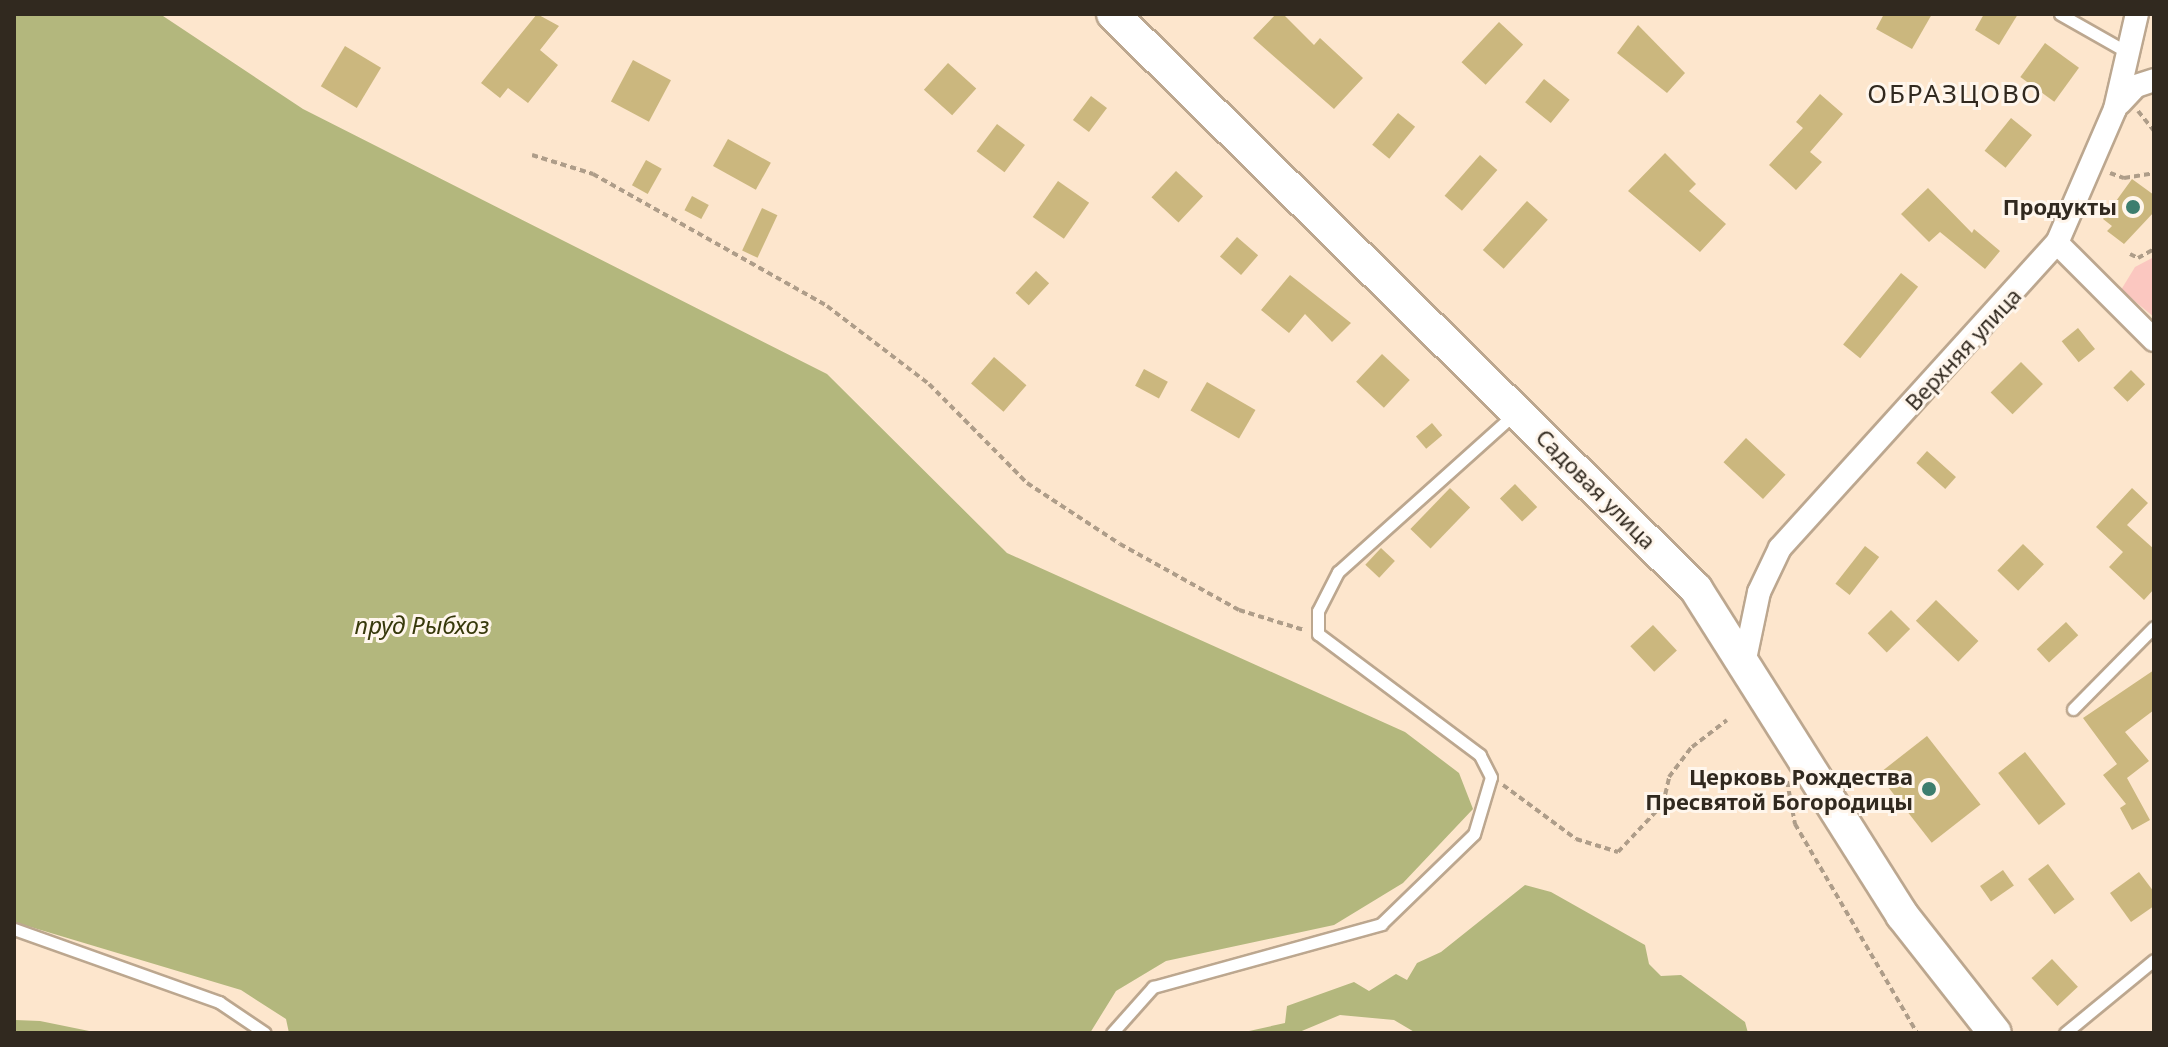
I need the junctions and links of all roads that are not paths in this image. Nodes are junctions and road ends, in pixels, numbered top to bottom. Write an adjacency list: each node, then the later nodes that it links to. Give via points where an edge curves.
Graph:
1 (1113, 14): 9 (street, Садовая улица)
2 (2060, 14): 4 (lane)
3 (2137, 14): 4 (street, Верхняя улица)
4 (2125, 51): 6 (street, Верхняя улица, via 2126,73)
5 (2154, 80): 6 (street, via 2136,86)
6 (2115, 109): 7 (street, Верхняя улица)
7 (2057, 243): 8 (street); 11 (street, Верхняя улица, via 1780,548 1759,592)
8 (2154, 340)
9 (1518, 411): 11 (street, Садовая улица, via 1696,589); 16 (lane, via 1338,572 1318,611 1318,634 1480,755 1491,777 1474,834 1381,924 1153,987)
10 (2154, 627): 12 (lane)
11 (1745, 659): 17 (street, Садовая улица, via 1795,749 1902,915)
12 (2073, 709)
13 (14, 929): 15 (lane, via 219,1002)
14 (2154, 960): 18 (lane)
15 (265, 1033)
16 (1112, 1033)
17 (1995, 1033)
18 (2065, 1033)

